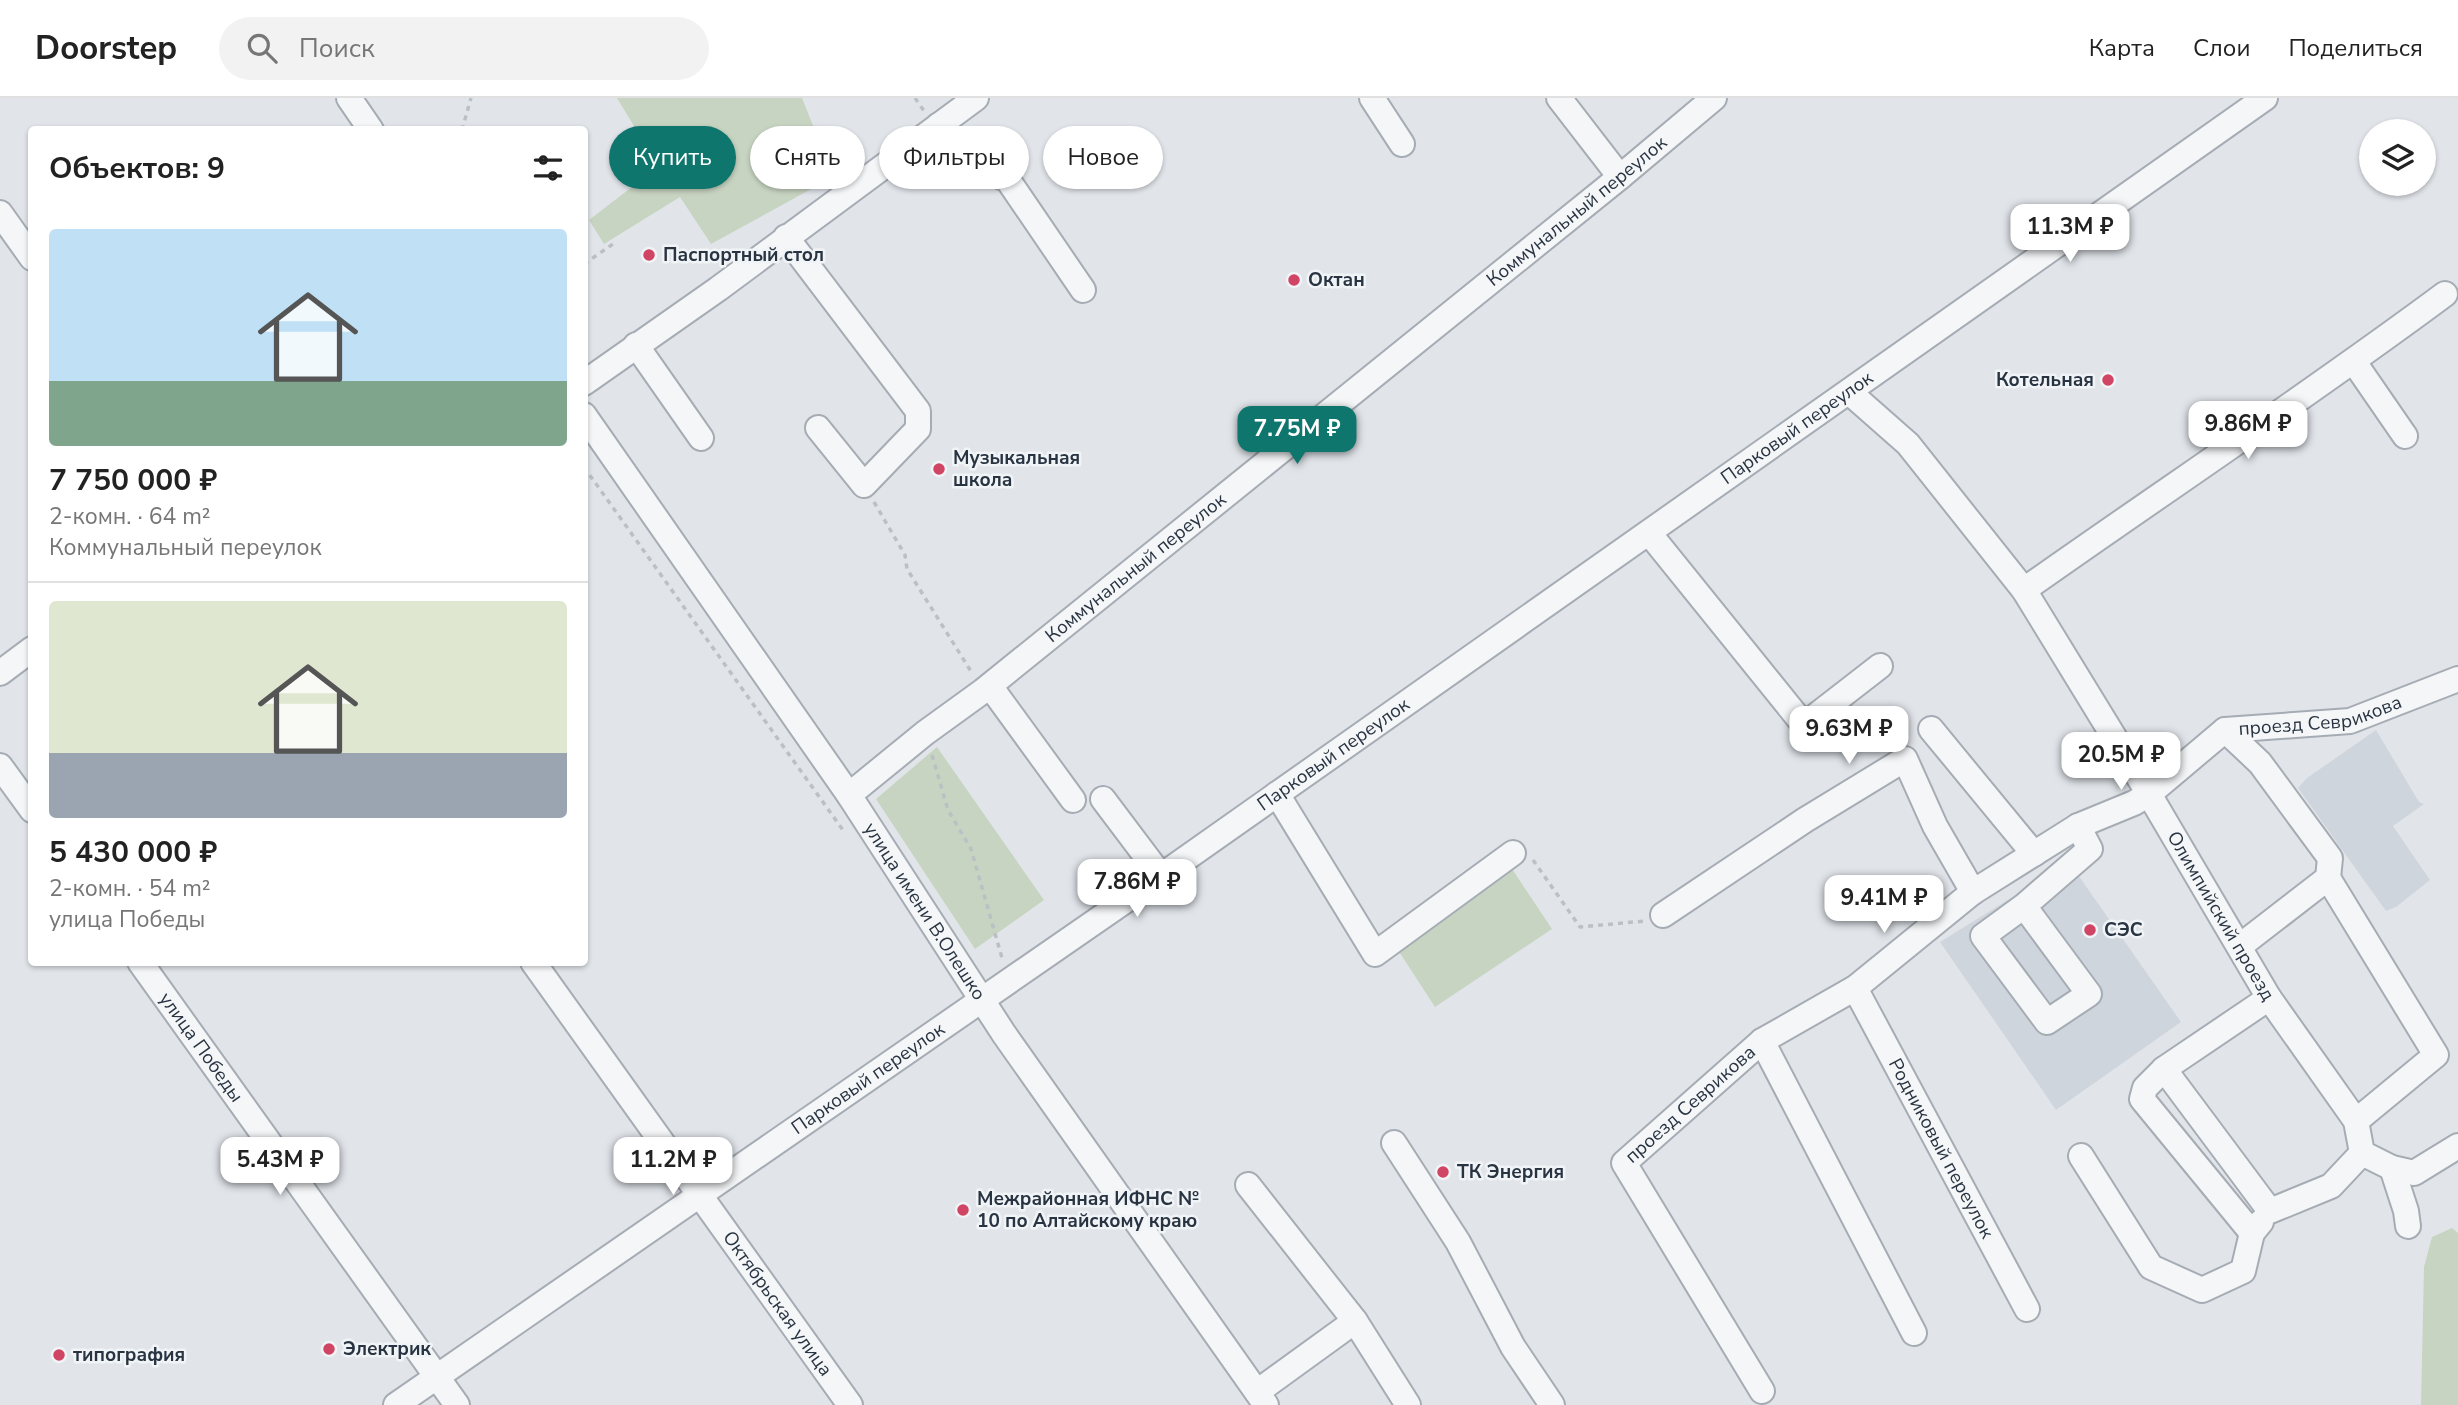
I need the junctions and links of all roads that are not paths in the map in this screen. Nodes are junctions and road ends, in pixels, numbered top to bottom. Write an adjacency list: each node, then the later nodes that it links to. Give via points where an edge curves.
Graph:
1 (349, 98): 8 (street)
2 (976, 98): 7 (street)
3 (1373, 98): 9 (street)
4 (1559, 98): 10 (street)
5 (1714, 98): 10 (street, Коммунальный переулок)
6 (2265, 98): 19 (street, Парковый переулок)
7 (939, 125): 12 (street); 14 (street, via 963,159 1008,180)
8 (368, 126)
9 (1402, 144)
10 (1620, 177): 30 (street, Коммунальный переулок)
11 (0, 213): 13 (street)
12 (786, 237): 16 (street); 21 (street, via 918,411 918,429 864,485)
13 (28, 252)
14 (1083, 290)
15 (2445, 294): 17 (street)
16 (636, 345): 18 (street); 23 (street)
17 (2354, 362): 22 (street); 25 (street)
18 (588, 380)
19 (1849, 392): 24 (street, Парковый переулок); 25 (street, Олимпийский проезд, via 1908,444)
20 (588, 421): 34 (street, улица имени В.Олешко)
21 (818, 428)
22 (2405, 436)
23 (701, 438)
24 (1649, 533): 27 (street, via 1804,726); 35 (street, Парковый переулок)
25 (2024, 590): 36 (street, Олимпийский проезд)
26 (28, 652): 28 (street)
27 (1880, 666)
28 (0, 673)
29 (2458, 679): 32 (street, проезд Севрикова, via 2350,721)
30 (986, 688): 34 (street, Коммунальный переулок); 38 (street)
31 (1931, 729): 42 (street)
32 (2225, 730): 36 (street, проезд Севрикова); 44 (street, via 2260,763 2330,858)
33 (0, 766): 39 (street)
34 (849, 794): 52 (street, улица имени В.Олешко)
35 (1277, 794): 41 (street, via 1375,954); 43 (street, Парковый переулок)
36 (2149, 794): 40 (street, проезд Севрикова); 48 (street, Олимпийский проезд)
37 (1103, 799): 43 (street)
38 (1073, 800)
39 (28, 804)
40 (2078, 826): 42 (street, проезд Севрикова); 46 (street, via 2090,849)
41 (1513, 853)
42 (2034, 854): 45 (street, проезд Севрикова)
43 (1161, 876): 52 (street, Парковый переулок)
44 (2328, 878): 48 (street); 56 (street, via 2437,1055)
45 (1973, 892): 47 (street, via 1935,826 1905,759); 51 (street, проезд Севрикова)
46 (2024, 906): 46 (street, via 2089,994 2047,1022 1983,936)
47 (1663, 915)
48 (2240, 946): 53 (street, Олимпийский проезд)
49 (144, 966): 70 (street, улица Победы)
50 (536, 966): 63 (street, Октябрьская улица)
51 (1855, 988): 54 (street, проезд Севрикова); 67 (street, Родниковый переулок)
52 (982, 998): 63 (street, Парковый переулок); 72 (street, улица имени В.Олешко)
53 (2269, 998): 55 (street); 56 (street, Олимпийский проезд)
54 (1762, 1041): 69 (street); 71 (street, проезд Севрикова, via 1624,1163)
55 (2164, 1069): 64 (street); 66 (street, via 2141,1098)
56 (2356, 1121): 59 (street, Олимпийский проезд)
57 (1394, 1143): 77 (street, via 1458,1242 1513,1347)
58 (2458, 1146): 61 (street, via 2414,1173)
59 (2362, 1153): 61 (street); 64 (street, via 2331,1186)
60 (2081, 1156): 66 (street, via 2151,1267 2202,1290 2243,1271)
61 (2392, 1168): 65 (street)
62 (1248, 1185): 68 (street)
63 (700, 1195): 70 (street, Парковый переулок); 75 (street, Октябрьская улица)
64 (2270, 1211): 66 (street)
65 (2408, 1226)
66 (2252, 1233)
67 (2027, 1309)
68 (1355, 1321): 72 (street); 76 (street)
69 (1914, 1334)
70 (436, 1376): 73 (street, Парковый переулок); 74 (street, улица Победы)
71 (1762, 1391)
72 (1262, 1399)
73 (397, 1405)
74 (457, 1405)
75 (850, 1405)
76 (1408, 1405)
77 (1552, 1405)

